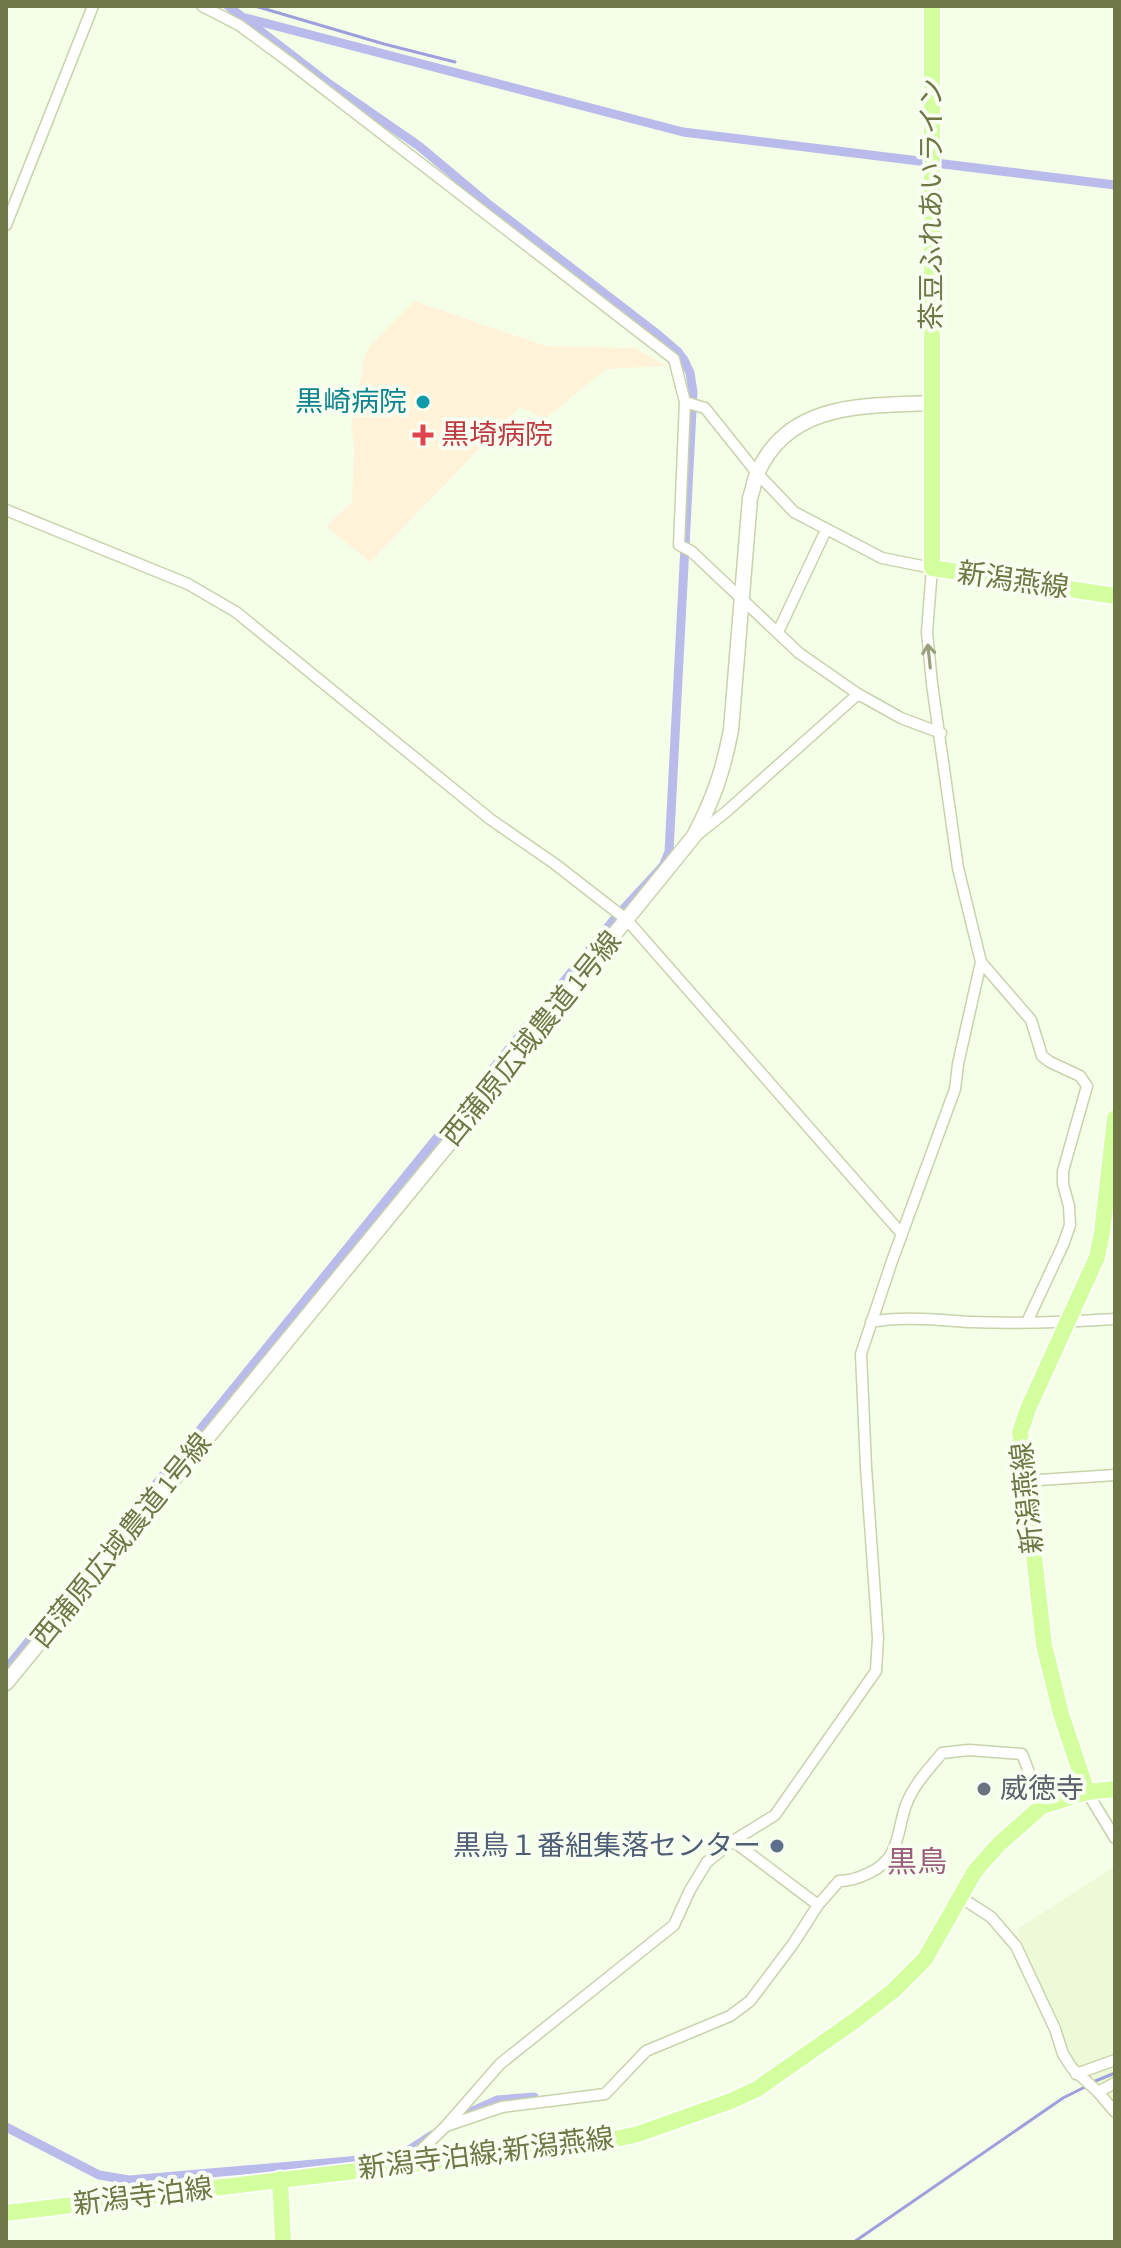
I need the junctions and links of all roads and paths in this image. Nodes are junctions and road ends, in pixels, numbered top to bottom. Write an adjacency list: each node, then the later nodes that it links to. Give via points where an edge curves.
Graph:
1 (93, 6): 4 (street)
2 (202, 6): 5 (street, via 288,61 674,359)
3 (932, 6): 6 (main road, 茶豆ふれあいライン)
4 (6, 225)
5 (685, 402): 7 (street, via 705,408); 12 (street, via 679,545)
6 (932, 403): 7 (street, 西蒲原広域農道 1号線, via 835,410 807,420 771,450); 10 (main road, 新潟燕線)
7 (757, 473): 9 (street, via 794,512); 12 (street, 西蒲原広域農道 1号線)
8 (6, 510): 17 (street, via 188,584 236,612 490,819)
9 (826, 530): 10 (street, via 882,558); 13 (street)
10 (932, 568): 11 (main road, 新潟燕線); 15 (street, one-way to 10, via 927,632)
11 (1115, 596)
12 (742, 599): 13 (street); 16 (street, 西蒲原広域農道 1号線, via 724,767)
13 (778, 632): 14 (street)
14 (858, 694): 15 (street); 16 (street)
15 (941, 733): 18 (street, via 958,868)
16 (694, 836): 17 (street, 西蒲原広域農道 1号線)
17 (627, 920): 20 (street); 27 (street, 西蒲原広域農道 1号線)
18 (981, 962): 20 (street, via 955,1089); 23 (street, via 1031,1020 1042,1056 1080,1076 1087,1086 1063,1171 1070,1225)
19 (1115, 1118): 24 (main road, 新潟燕線, via 1097,1257)
20 (902, 1234): 22 (street)
21 (1115, 1319): 24 (street)
22 (871, 1322): 23 (street); 32 (street, via 861,1354 876,1671 775,1815)
23 (1027, 1322): 24 (street)
24 (1067, 1322): 26 (main road, 新潟燕線, via 1020,1432)
25 (1115, 1475): 26 (street)
26 (1024, 1481): 29 (main road, 新潟燕線, via 1050,1677)
27 (6, 1683)
28 (1115, 1789): 29 (main road)
29 (1087, 1792): 30 (main road, 新潟寺泊線;新潟燕線); 31 (street)
30 (1042, 1806): 33 (main road, 新潟寺泊線;新潟燕線, via 999,1844); 34 (street, via 1022,1754 942,1753 918,1782 884,1866 854,1881 839,1881)
31 (1115, 1838)
32 (733, 1841): 34 (street); 40 (street, via 707,1862 674,1925 505,2061)
33 (960, 1897): 36 (street, via 991,1917 1016,1946 1063,2054); 41 (main road, 新潟寺泊線;新潟燕線, via 925,1959 893,1991 757,2089 613,2141)
34 (818, 1905): 40 (street, via 750,2001 730,2016 646,2051 605,2094 502,2107)
35 (1115, 2060): 36 (street)
36 (1079, 2076): 38 (street)
37 (1115, 2083): 38 (street)
38 (1096, 2090): 39 (street)
39 (1115, 2112)
40 (445, 2127): 41 (street)
41 (413, 2164): 42 (main road, 新潟寺泊線;新潟燕線)
42 (280, 2179): 43 (main road, 新潟寺泊線); 44 (main road)
43 (6, 2213)
44 (283, 2242)

